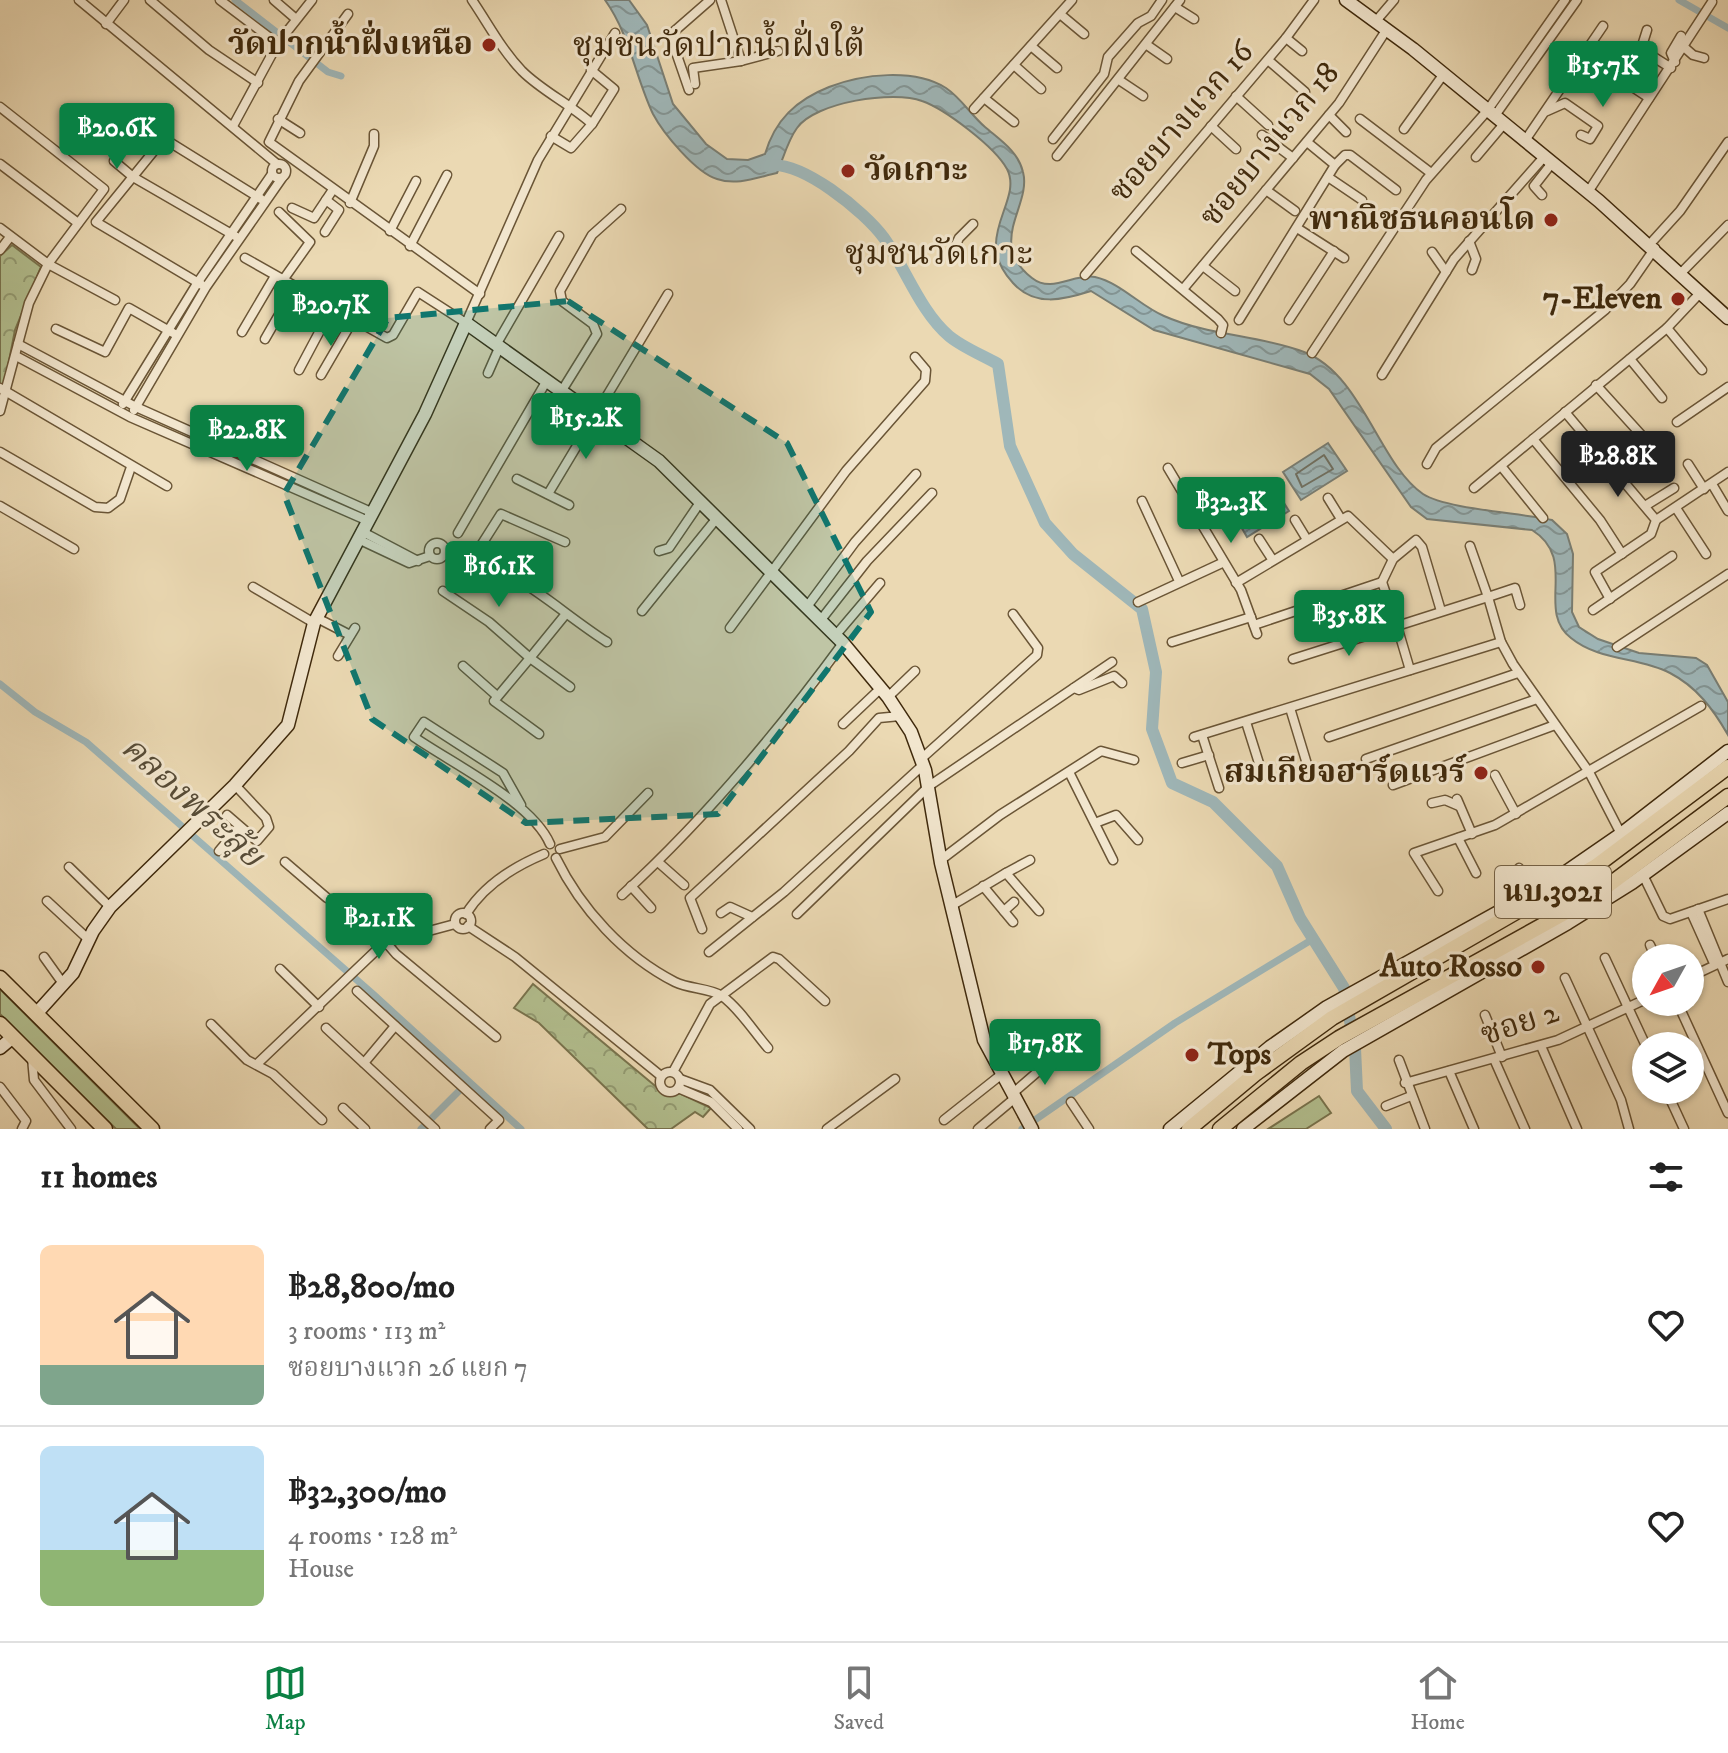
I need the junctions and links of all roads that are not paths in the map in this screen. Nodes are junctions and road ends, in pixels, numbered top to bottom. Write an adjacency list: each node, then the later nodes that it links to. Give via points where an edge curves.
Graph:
1 (79, 0): 24 (street)
2 (124, 0): 24 (street)
3 (150, 0): 49 (street)
4 (220, 0): 32 (street)
5 (274, 0): 21 (street)
6 (312, 0): 21 (street)
7 (472, 0): 56 (street, via 492,37 523,72)
8 (710, 0): 42 (street, via 670,35 692,87 693,68)
9 (721, 0): 42 (street)
10 (1072, 0): 20 (street)
11 (1162, 0): 77 (street, via 1108,57 1104,74)
12 (1314, 0): 31 (street, ซอยบางแวก 16)
13 (1346, 0): 23 (street)
14 (1394, 0): 23 (street)
15 (1565, 0): 61 (street)
16 (1577, 0): 61 (street)
17 (1712, 2): 35 (street)
18 (1178, 4): 22 (street); 33 (street)
19 (348, 14): 62 (street)
20 (1060, 14): 29 (street); 34 (street)
21 (296, 19): 32 (street)
22 (1194, 19)
23 (1376, 21): 26 (street)
24 (106, 24): 68 (street)
25 (1603, 26): 60 (street)
26 (1387, 29): 47 (street); 59 (street, ซอยบางแวก 18)
27 (1647, 30): 44 (street, via 1641,49)
28 (615, 33): 46 (street)
29 (1084, 34)
30 (1681, 36): 44 (street, via 1671,53)
31 (1286, 38): 37 (street); 41 (street, ซอยบางแวก 16)
32 (278, 43): 49 (street)
33 (1147, 45): 39 (street); 48 (street)
34 (1031, 46): 43 (street); 45 (street)
35 (1685, 48): 38 (street); 44 (street)
36 (778, 51): 42 (street)
37 (1302, 51)
38 (1704, 58)
39 (1167, 59)
40 (1590, 59): 55 (street)
41 (1268, 60): 51 (street); 53 (street, ซอยบางแวก 16)
42 (741, 61)
43 (1014, 65): 50 (street); 54 (street)
44 (1673, 65): 55 (street)
45 (1057, 68)
46 (591, 70): 56 (street); 65 (street, via 614,89)
47 (1443, 75): 61 (street); 70 (street)
48 (1119, 80): 52 (street); 83 (street)
49 (258, 83): 68 (street)
50 (1041, 89)
51 (1305, 92)
52 (1143, 96)
53 (1236, 96): 67 (street); 69 (street, ซอยบางแวก 16)
54 (984, 98): 57 (street); 64 (street)
55 (1649, 98): 101 (street)
56 (571, 104): 65 (street); 76 (street)
57 (974, 109)
58 (2, 112): 111 (street, via 104,189)
59 (1329, 115): 71 (street); 79 (street, ซอยบางแวก 18)
60 (1543, 115): 75 (street, via 1558,104 1568,104 1598,126 1590,139); 80 (street)
61 (1494, 118): 80 (street); 84 (street); 91 (street)
62 (278, 119): 72 (street); 100 (street, via 269,137 272,146)
63 (1360, 119): 91 (street)
64 (1014, 122)
65 (592, 124): 76 (street, via 571,148)
66 (142, 125): 78 (street)
67 (1268, 125)
68 (233, 126): 89 (street)
69 (1211, 126): 82 (street); 136 (street, ซอยบางแวก 16)
70 (1404, 129)
71 (1346, 132)
72 (300, 133)
73 (374, 134): 106 (street)
74 (1262, 135): 85 (street)
75 (1581, 135)
76 (551, 136): 143 (street)
77 (1053, 139)
78 (162, 141): 94 (street); 103 (street)
79 (1307, 142): 85 (street, ซอยบางแวก 18); 90 (street)
80 (1524, 142): 86 (street)
81 (1728, 142): 123 (street)
82 (1236, 149)
83 (1057, 156)
84 (1476, 157)
85 (1293, 158): 98 (street, ซอยบางแวก 18)
86 (1548, 160): 101 (street); 102 (street, via 1534,186); 121 (street)
87 (114, 161): 94 (street)
88 (0, 164): 111 (street)
89 (277, 164): 92 (street); 96 (street, via 286,170)
90 (1335, 165): 95 (street); 99 (street, via 1350,155)
91 (1431, 173): 162 (street)
92 (272, 174): 96 (street); 103 (street)
93 (447, 175): 122 (street)
94 (133, 177): 118 (street); 138 (street, via 96,222)
95 (1328, 177): 105 (street); 115 (street)
96 (282, 178): 103 (street)
97 (416, 181): 116 (street)
98 (1266, 190): 109 (street); 132 (street, ซอยบางแวก 18)
99 (1396, 190)
100 (332, 191): 104 (street); 106 (street)
101 (1588, 192): 123 (street)
102 (1542, 195)
103 (261, 199): 118 (street)
104 (326, 200): 107 (street, via 314,218); 117 (street, via 339,210)
105 (1362, 200)
106 (350, 203): 116 (street)
107 (292, 208)
108 (621, 209): 176 (street, via 592,235 560,291 562,301 593,324 597,334)
109 (1295, 211)
110 (279, 212): 137 (street, via 310,242)
111 (78, 223): 131 (street)
112 (973, 224): 125 (street)
113 (1728, 225): 135 (street)
114 (0, 228): 120 (street)
115 (1297, 228): 127 (street); 150 (street)
116 (390, 231): 122 (street)
117 (325, 232)
118 (236, 236): 138 (street)
119 (559, 236): 161 (street)
120 (10, 237): 124 (street); 131 (street)
121 (1469, 241): 133 (street, via 1476,259); 134 (street)
122 (410, 246): 143 (street)
123 (1652, 246): 135 (street); 191 (street, via 1619,297 1436,448)
124 (0, 250)
125 (953, 251)
126 (1136, 251): 140 (street)
127 (1334, 251): 130 (street); 151 (street)
128 (1432, 252): 134 (street)
129 (245, 258): 137 (street)
130 (1344, 258)
131 (48, 264): 146 (street); 160 (street, via 29,303)
132 (1203, 266): 140 (street, ซอยบางแวก 18); 141 (street)
133 (1472, 270)
134 (1446, 272): 171 (street)
135 (1681, 273): 142 (street)
136 (1085, 275)
137 (279, 278): 139 (street); 156 (street)
138 (202, 285): 157 (street)
139 (295, 287): 145 (street); 159 (street)
140 (1184, 288): 158 (street, via 1221,322)
141 (1235, 291)
142 (1701, 292): 148 (street); 154 (street)
143 (480, 294): 152 (street)
144 (668, 294): 183 (street)
145 (315, 299): 147 (street); 153 (street)
146 (115, 300)
147 (332, 308): 149 (street); 167 (street)
148 (1725, 310)
149 (353, 320): 152 (street, via 389,338 420,292); 170 (street)
150 (1239, 320)
151 (1289, 320)
152 (466, 323): 161 (street); 218 (street, via 425,414)
153 (300, 326)
154 (1667, 328): 165 (street); 168 (street)
155 (56, 329): 157 (street, via 105,352 129,308)
156 (242, 332)
157 (173, 333): 166 (street)
158 (1221, 333)
159 (265, 339)
160 (18, 344): 163 (street); 178 (street)
161 (497, 346): 169 (street); 172 (street)
162 (1312, 353)
163 (16, 356): 175 (street); 181 (street)
164 (915, 357): 233 (street, via 926,370 925,381 846,471)
165 (1630, 359): 173 (street); 177 (street)
166 (158, 361): 178 (street, via 138,377); 179 (street)
167 (299, 370)
168 (1702, 370)
169 (488, 373)
170 (321, 375)
171 (1382, 375)
172 (546, 382): 176 (street); 219 (street)
173 (1596, 385): 182 (street); 189 (street)
174 (1728, 387): 185 (street)
175 (4, 391): 180 (street); 194 (street)
176 (561, 392): 183 (street)
177 (1662, 398)
178 (125, 401): 179 (street); 181 (street)
179 (136, 407): 184 (street); 188 (street)
180 (0, 411)
181 (119, 412): 184 (street)
182 (1565, 412): 186 (street); 210 (street)
183 (594, 413): 204 (street); 206 (street, via 659,461)
184 (130, 417): 190 (street)
185 (1677, 422)
186 (1533, 439): 193 (street); 226 (street)
187 (0, 452): 194 (street, via 95,507 108,508 120,499)
188 (243, 454): 190 (street); 218 (street)
189 (1664, 460)
190 (239, 463): 218 (street)
191 (1427, 464)
192 (1688, 464): 200 (street)
193 (1501, 466): 201 (street); 214 (street)
194 (131, 467): 199 (street)
195 (1168, 468): 232 (street)
196 (1728, 472): 200 (street)
197 (916, 474): 245 (street, via 855,542)
198 (517, 479): 204 (street)
199 (167, 486)
200 (1708, 487): 211 (street); 212 (street)
201 (1474, 488)
202 (1674, 488): 210 (street)
203 (932, 493): 252 (street, via 867,561)
204 (548, 494): 208 (street)
205 (1328, 498): 215 (street)
206 (701, 501): 213 (street); 225 (street, via 669,548)
207 (1142, 501): 235 (street)
208 (569, 505)
209 (0, 506): 224 (street)
210 (1645, 506): 217 (street)
211 (1676, 508): 217 (street); 227 (street)
212 (1728, 511)
213 (717, 518): 233 (street); 247 (street)
214 (1543, 518)
215 (1341, 519): 220 (street); 231 (street, via 1348,516)
216 (1295, 520): 220 (street)
217 (1656, 520): 226 (street, via 1655,531)
218 (364, 526): 228 (street, via 418,561 430,556 433,544); 251 (street)
219 (458, 533)
220 (1306, 538): 230 (street)
221 (1259, 539): 230 (street)
222 (565, 542): 228 (street, via 501,514)
223 (1470, 546): 241 (street)
224 (74, 549)
225 (659, 551)
226 (1622, 554): 242 (street, via 1595,572)
227 (1706, 554)
228 (475, 555): 250 (street, via 528,585)
229 (1672, 556): 242 (street)
230 (1272, 559): 238 (street)
231 (1393, 559): 236 (street); 248 (street, via 1416,540)
232 (1222, 563): 235 (street); 238 (street)
233 (769, 572): 245 (street); 255 (street)
234 (1728, 574): 260 (street)
235 (1179, 581): 243 (street)
236 (1382, 582): 253 (street); 254 (street)
237 (880, 583): 256 (street)
238 (1236, 583): 253 (street)
239 (253, 587): 251 (street)
240 (443, 591): 262 (street)
241 (1488, 597): 244 (street, via 1515,588); 248 (street); 259 (street)
242 (1610, 599): 246 (street)
243 (1138, 602)
244 (1520, 605)
245 (806, 608): 252 (street)
246 (1593, 610)
247 (642, 611)
248 (1441, 611): 254 (street)
249 (1013, 614): 288 (street, via 1038,648 1037,655)
250 (565, 615): 257 (street); 262 (street)
251 (316, 620): 261 (street, via 352,632); 297 (street, via 288,725)
252 (820, 621): 256 (street)
253 (1254, 625): 258 (street)
254 (1397, 626): 263 (street); 266 (street)
255 (730, 628)
256 (839, 640): 272 (street); 323 (street, via 797,705)
257 (607, 642)
258 (1172, 642)
259 (1501, 642): 266 (street); 268 (street)
260 (1617, 647)
261 (338, 656)
262 (530, 658): 270 (street); 273 (street)
263 (1293, 659)
264 (1112, 662): 271 (street)
265 (463, 666): 273 (street)
266 (1410, 670): 276 (street)
267 (915, 671): 272 (street)
268 (1518, 673): 274 (street); 282 (street)
269 (1122, 683): 271 (street, via 1114,676)
270 (570, 687)
271 (1074, 688): 299 (street)
272 (884, 693): 277 (street); 279 (street)
273 (497, 696): 281 (street, via 494,701)
274 (1537, 699): 280 (street); 286 (street)
275 (1701, 706): 293 (street)
276 (1290, 708): 278 (street); 294 (street)
277 (900, 716): 288 (street); 352 (street, via 879,718 690,898)
278 (1246, 722): 285 (street, via 1198,736); 296 (street)
279 (843, 724)
280 (1555, 725): 293 (street); 298 (street)
281 (539, 734)
282 (1329, 737)
283 (464, 747): 290 (street); 290 (street, via 424,722 414,737); 304 (street, via 503,773)
284 (1728, 751): 291 (street, นบ.3021)
285 (1209, 755): 289 (street); 300 (street)
286 (1366, 759)
287 (1134, 760): 292 (street, via 1104,750)
288 (922, 762): 299 (street); 347 (street)
289 (1182, 763)
290 (453, 764): 304 (street)
291 (1724, 765): 311 (street, นบ.3021); 348 (main road, นบ.3021, via 1596,866)
292 (1069, 772): 308 (street); 319 (street)
293 (1589, 772): 306 (street); 311 (street)
294 (1310, 774)
295 (1495, 775): 306 (street)
296 (1263, 776)
297 (235, 785): 309 (street, via 269,823 257,841); 339 (street)
298 (1393, 785)
299 (929, 786): 319 (street); 346 (street)
300 (1219, 788)
301 (648, 793): 315 (street, via 605,837)
302 (1728, 796): 353 (main road, นบ.3021, via 1590,899)
303 (1432, 803): 310 (street, via 1445,800 1456,807 1458,802)
304 (521, 805): 314 (street)
305 (1728, 813): 328 (street, นบ.3021)
306 (1516, 814): 310 (street)
307 (227, 815): 309 (street)
308 (1095, 823): 313 (street, via 1116,815); 321 (street)
309 (239, 827): 316 (street)
310 (1472, 834): 312 (street)
311 (1621, 834): 333 (street, นบ.3021)
312 (1458, 838): 327 (street); 332 (street, via 1414,853)
313 (1138, 840)
314 (550, 844): 315 (street); 317 (street)
315 (560, 849): 318 (street)
316 (219, 851)
317 (544, 854): 318 (street); 345 (street, via 511,869)
318 (556, 858): 370 (street, via 597,921 626,948 689,989)
319 (942, 859): 338 (street)
320 (1030, 860): 326 (street)
321 (1113, 860)
322 (285, 862): 356 (street, via 327,898 365,918)
323 (658, 862): 329 (street); 330 (street)
324 (69, 867): 339 (street)
325 (1519, 868): 333 (street)
326 (1006, 873): 331 (street); 343 (street)
327 (1476, 873)
328 (1643, 875): 341 (street, via 1663,916 1670,919); 363 (street, นบ.3021)
329 (684, 885)
330 (631, 886): 334 (street); 340 (street)
331 (983, 886): 338 (street); 342 (street)
332 (1438, 891)
333 (1533, 893): 354 (street, นบ.3021)
334 (622, 895)
335 (1728, 899): 341 (street)
336 (47, 901): 355 (street)
337 (1014, 902): 342 (street)
338 (951, 906): 399 (street, via 984,1040)
339 (110, 907): 355 (street)
340 (651, 908)
341 (1695, 910): 360 (street)
342 (1004, 911): 349 (street)
343 (1039, 911)
344 (721, 913): 347 (street, via 730,907)
345 (466, 914): 350 (street, via 458,915); 351 (street)
346 (797, 914)
347 (752, 917): 357 (street)
348 (1505, 919): 354 (main road); 369 (main road, นบ.3021)
349 (1013, 922)
350 (455, 924): 351 (street); 356 (street)
351 (468, 926): 400 (street, via 515,957)
352 (702, 929)
353 (1519, 937): 363 (main road); 381 (main road, นบ.3021)
354 (1450, 938): 369 (street, นบ.3021)
355 (88, 939): 367 (street)
356 (384, 943): 373 (street); 387 (street)
357 (709, 952)
358 (44, 957): 367 (street)
359 (1605, 958): 374 (street)
360 (1724, 961): 362 (street); 366 (street)
361 (280, 969): 373 (street)
362 (1704, 970)
363 (1471, 977): 381 (street, นบ.3021)
364 (0, 978): 376 (main road)
365 (1565, 978): 383 (street)
366 (1728, 982)
367 (64, 985): 376 (street)
368 (357, 991): 382 (street)
369 (1364, 991): 375 (main road, นบ.3021)
370 (721, 995): 371 (street, via 773,957); 391 (street); 402 (street, via 710,1004)
371 (825, 1001)
372 (1632, 1006): 374 (street, ซอย 2)
373 (319, 1007): 397 (street)
374 (1629, 1007): 383 (street, ซอย 2); 385 (street)
375 (1329, 1013): 427 (street, นบ.3021, via 1239,1071); 428 (main road, นบ.3021)
376 (36, 1014): 418 (main road)
377 (1485, 1015): 394 (street)
378 (1683, 1016): 411 (street)
379 (0, 1024): 386 (main road)
380 (211, 1024): 397 (street)
381 (1373, 1024): 388 (main road, นบ.3021)
382 (395, 1026): 396 (street); 420 (street, via 499,1120)
383 (1585, 1027): 389 (street, ซอย 2); 435 (street, via 1621,1100)
384 (326, 1028): 396 (street)
385 (1640, 1032)
386 (13, 1037): 390 (street); 393 (main road)
387 (496, 1037)
388 (1341, 1044): 429 (main road, นบ.3021, via 1301,1063); 430 (street, นบ.3021)
389 (1541, 1046): 394 (street, ซอย 2); 434 (street)
390 (0, 1048)
391 (768, 1048)
392 (1057, 1055): 405 (street)
393 (32, 1058): 416 (street, via 34,1080); 417 (main road)
394 (1498, 1058): 398 (street, ซอย 2); 433 (street)
395 (1399, 1060): 403 (street)
396 (364, 1063): 414 (street)
397 (257, 1064): 412 (street)
398 (1449, 1071): 403 (street, ซอย 2); 432 (street)
399 (1002, 1074): 405 (street); 413 (street)
400 (661, 1076): 402 (street); 402 (street, via 664,1091 672,1092)
401 (895, 1079): 423 (street)
402 (677, 1080): 421 (street, via 711,1102); 422 (street, via 710,1090)
403 (1405, 1083): 406 (street)
404 (0, 1087): 415 (street, via 26,1121)
405 (1014, 1096): 424 (street); 425 (street)
406 (1411, 1096): 409 (street); 431 (street)
407 (1071, 1102): 426 (street)
408 (1672, 1104): 436 (street)
409 (1386, 1106)
410 (343, 1108): 419 (street)
411 (1728, 1113)
412 (322, 1120)
413 (944, 1120)
414 (430, 1125)
415 (22, 1129)
416 (71, 1129)
417 (105, 1129)
418 (152, 1129)
419 (365, 1129)
420 (490, 1129)
421 (738, 1129)
422 (750, 1129)
423 (827, 1129)
424 (978, 1129)
425 (1032, 1129)
426 (1089, 1129)
427 (1170, 1129)
428 (1189, 1129)
429 (1220, 1129)
430 (1243, 1129)
431 (1425, 1129)
432 (1474, 1129)
433 (1525, 1129)
434 (1577, 1129)
435 (1629, 1129)
436 (1684, 1129)

